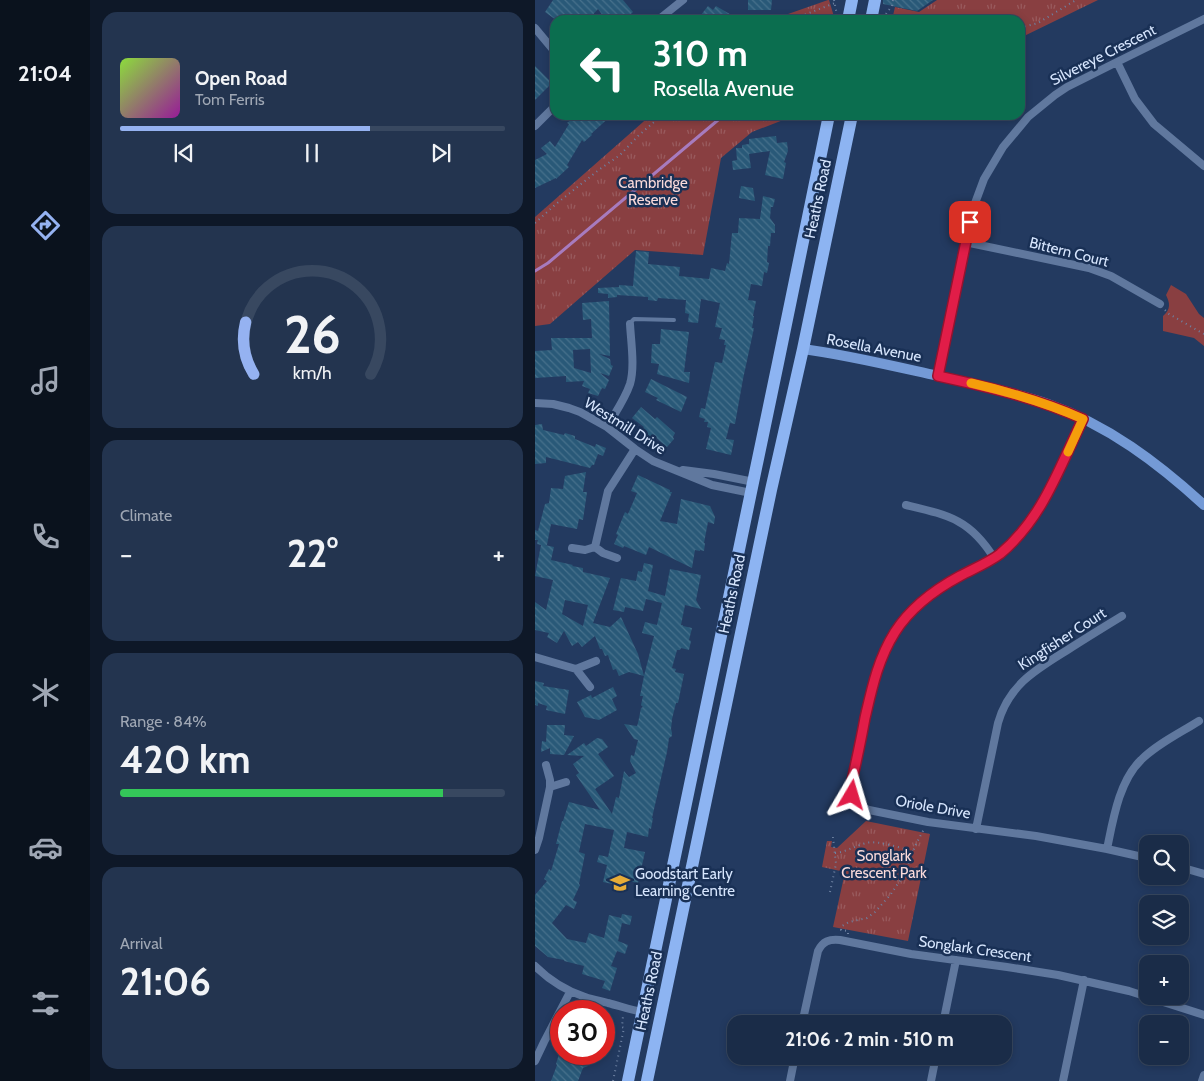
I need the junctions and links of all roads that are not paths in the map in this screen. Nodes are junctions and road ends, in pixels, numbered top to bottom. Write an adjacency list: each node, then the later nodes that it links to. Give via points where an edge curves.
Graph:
1 (683, 0): 5 (street)
2 (847, 0): 6 (street)
3 (853, 0): 7 (main road)
4 (875, 0): 8 (main road)
5 (664, 15)
6 (845, 15)
7 (847, 15)
8 (872, 15)
9 (1204, 19): 12 (street, Silvereye Crescent)
10 (535, 28): 11 (street)
11 (550, 46)
12 (1117, 62): 17 (street, via 1135,99 1154,124); 18 (street, Silvereye Crescent, via 1055,95 1015,131 981,185)
13 (550, 111): 16 (street)
14 (828, 120): 22 (main road, Heaths Road)
15 (850, 120): 23 (main road, Heaths Road)
16 (535, 126)
17 (1204, 166)
18 (965, 242): 19 (street, Bittern Court, via 1089,268 1111,276); 24 (street, Silvereye Crescent)
19 (1160, 304)
20 (673, 320): 21 (lane, via 634,319)
21 (631, 324): 27 (street, via 630,383)
22 (782, 345): 23 (main road); 30 (main road, Heaths Road)
23 (803, 349): 24 (street, Rosella Avenue); 31 (main road, Heaths Road)
24 (938, 376): 26 (street, Rosella Avenue, via 1028,398)
25 (535, 403): 27 (street, Westmill Drive, via 569,408)
26 (1083, 419): 33 (street, Rosella Avenue, via 1149,458); 37 (street, Oriole Drive, via 1040,508 1014,542)
27 (607, 427): 28 (street, Westmill Drive)
28 (635, 450): 29 (street, Westmill Drive); 34 (street, via 608,491)
29 (671, 468): 30 (street, Westmill Drive, via 713,474); 30 (street, Westmill Drive, via 712,484)
30 (752, 487): 31 (main road); 57 (main road, Heaths Road)
31 (771, 490): 61 (main road, Heaths Road)
32 (906, 505): 37 (street, via 945,514 961,522 977,535)
33 (1204, 505)
34 (595, 547): 35 (street, via 585,550); 36 (street)
35 (572, 548)
36 (617, 558)
37 (994, 558): 47 (street, Oriole Drive, via 935,590 896,631 873,684 851,785 853,799 869,810)
38 (1122, 616): 47 (street, Kingfisher Court, via 1028,676 1008,698 998,723)
39 (535, 657): 41 (street)
40 (596, 661): 41 (street)
41 (576, 668): 42 (street)
42 (590, 687)
43 (1199, 721): 48 (street, via 1149,752 1134,767 1123,786)
44 (546, 765): 46 (street)
45 (566, 782): 46 (street)
46 (550, 787): 49 (street)
47 (976, 828): 48 (street, Oriole Drive)
48 (1107, 849): 50 (street, Oriole Drive)
49 (535, 850)
50 (1139, 856)
51 (1189, 870): 52 (street)
52 (1204, 874)
53 (956, 960): 55 (street, Songlark Crescent); 58 (street, Songlark Crescent, via 846,941 824,942 817,951); 59 (street)
54 (535, 966): 56 (street)
55 (1084, 980): 60 (street, Songlark Crescent); 70 (street)
56 (570, 992): 57 (street); 62 (street)
57 (643, 1012): 61 (main road); 66 (main road, Heaths Road)
58 (804, 1015)
59 (945, 1015)
60 (1204, 1015)
61 (660, 1019): 67 (main road, Heaths Road)
62 (535, 1061)
63 (793, 1065): 68 (street)
64 (934, 1065): 69 (street)
65 (1204, 1075): 71 (street)
66 (628, 1081)
67 (647, 1081)
68 (790, 1081)
69 (931, 1081)
70 (1063, 1081)
71 (1202, 1081)

